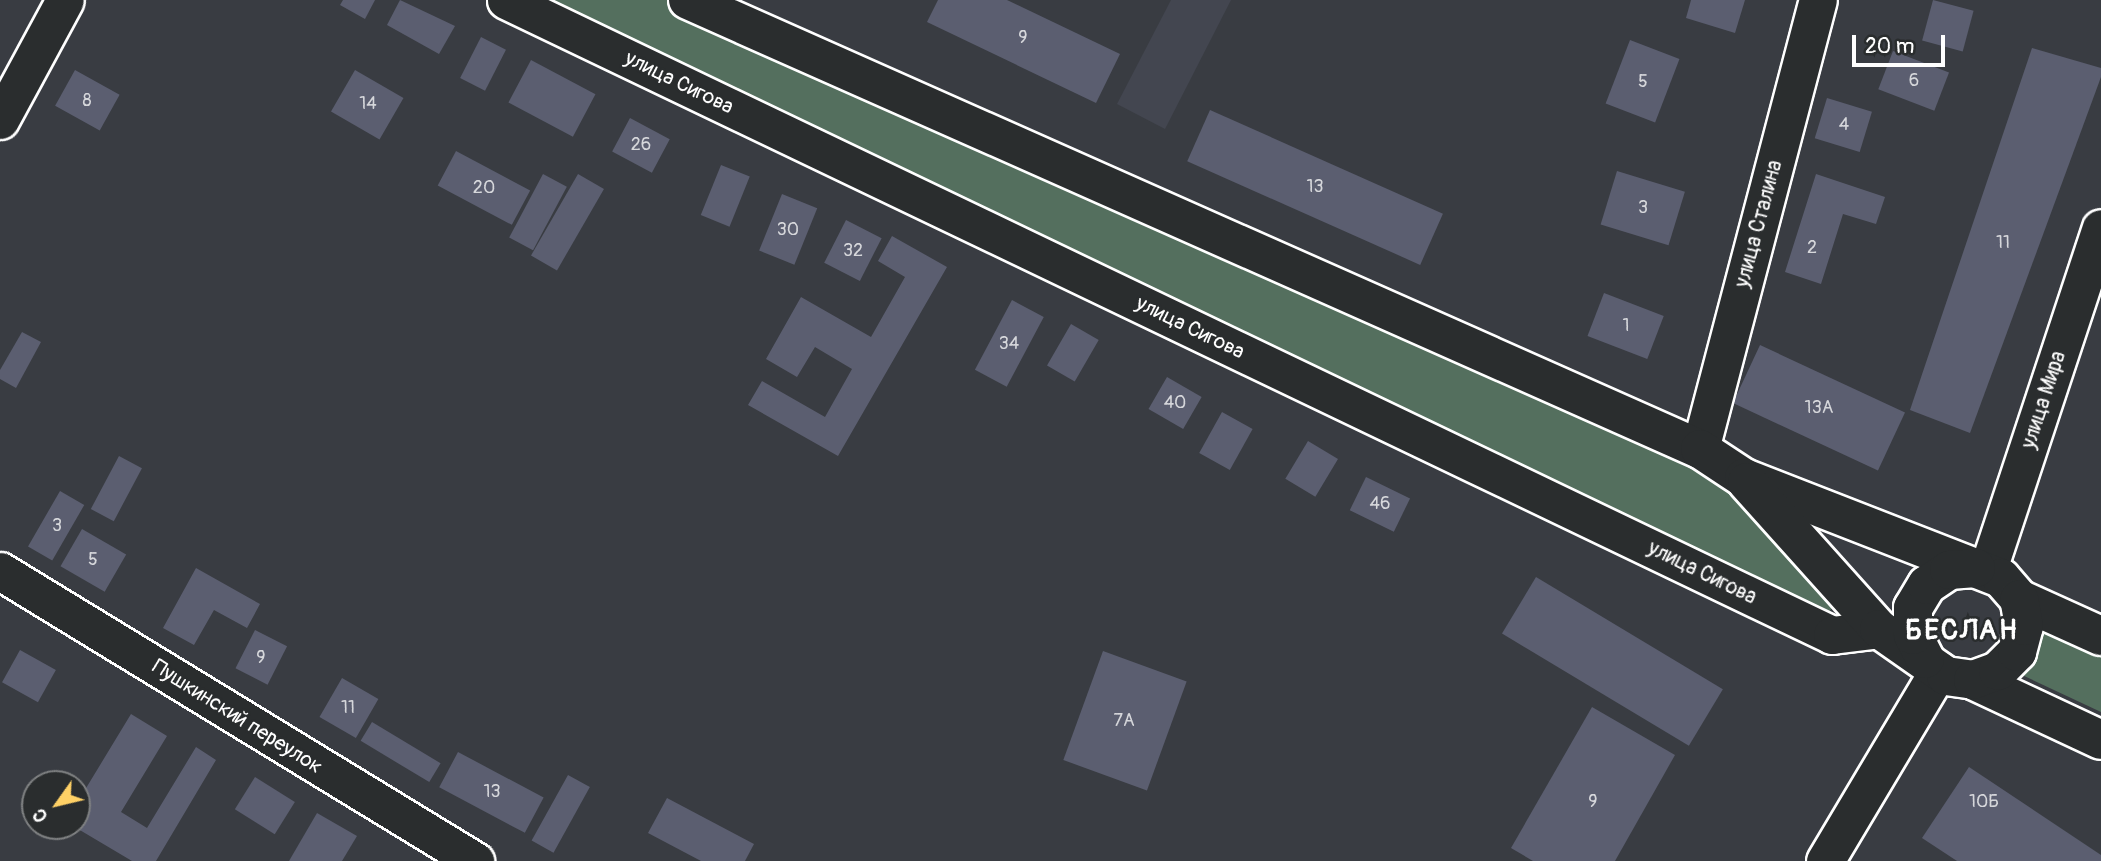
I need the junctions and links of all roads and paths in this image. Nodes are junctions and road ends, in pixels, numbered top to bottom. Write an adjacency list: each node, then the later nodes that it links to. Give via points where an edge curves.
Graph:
1 (65, 0): 5 (street)
2 (506, 0): 12 (street, улица Сигова, via 1832,635)
3 (688, 0): 7 (main road)
4 (1818, 0): 7 (street, улица Сталина)
5 (0, 120)
6 (2101, 228): 9 (street, улица Мира)
7 (1700, 449): 8 (main road)
8 (1744, 478): 9 (main road); 12 (main road)
9 (1982, 570): 11 (main road, via 2001,578); 14 (main road, via 1949,570 1927,584 1913,608 1913,635)
10 (0, 571): 16 (street, Пушкинский переулок)
11 (2019, 599): 13 (main road); 14 (main road, via 2024,626 2017,652 1998,671)
12 (1879, 629): 14 (main road)
13 (2101, 636)
14 (1945, 670): 15 (main road); 17 (street)
15 (2101, 740)
16 (475, 861)
17 (1825, 861)

